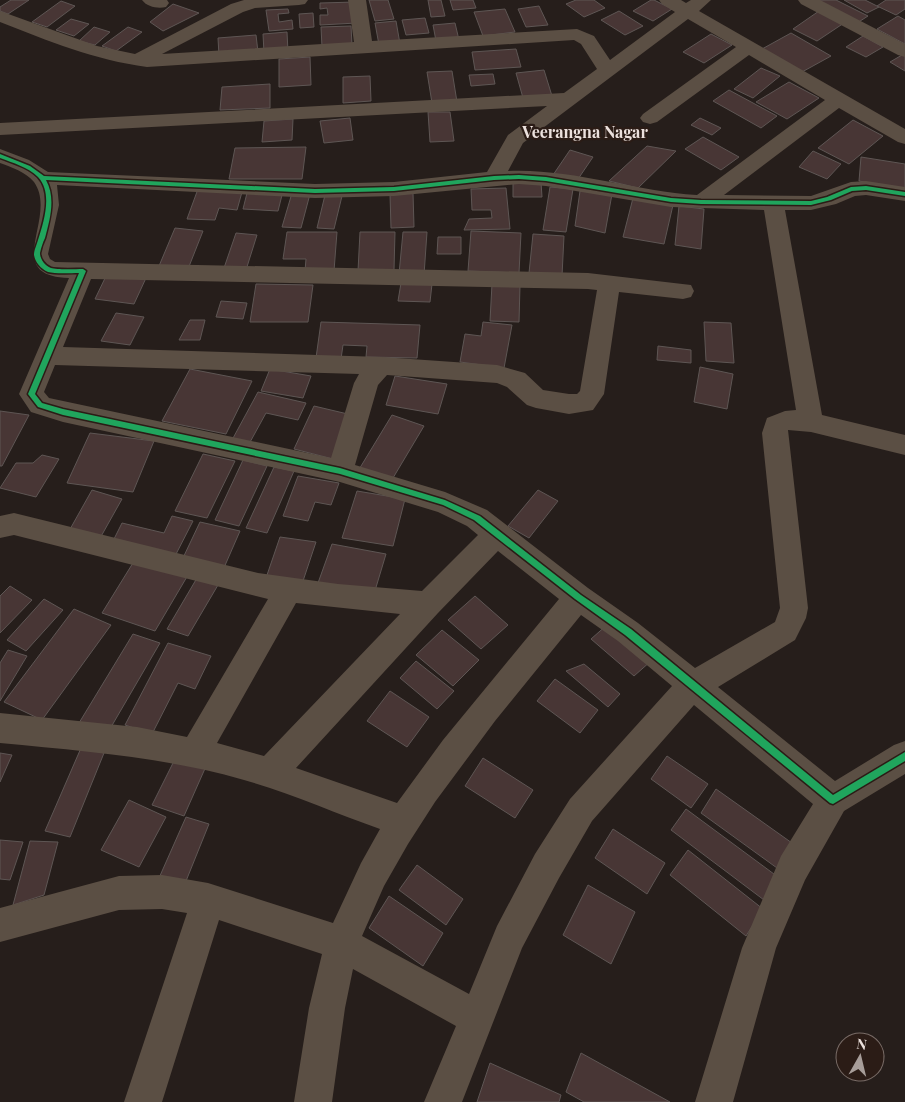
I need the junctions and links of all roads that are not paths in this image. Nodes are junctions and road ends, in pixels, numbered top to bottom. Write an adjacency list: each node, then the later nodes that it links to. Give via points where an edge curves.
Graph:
1 (299, 0): 10 (street, via 253,3 237,8)
2 (357, 0): 8 (street)
3 (668, 0): 5 (street)
4 (807, 0): 9 (street)
5 (694, 6): 7 (street); 11 (street)
6 (0, 16): 10 (street, via 104,53)
7 (748, 47): 12 (street); 14 (street)
8 (364, 48): 10 (street); 11 (street, via 577,34 588,40)
9 (905, 51)
10 (138, 60)
11 (607, 70): 13 (street)
12 (838, 98): 16 (street); 21 (street)
13 (567, 99): 15 (street); 19 (street, via 515,139)
14 (650, 118)
15 (0, 129)
16 (905, 138)
17 (0, 156): 18 (street, via 26,166)
18 (42, 178): 19 (street, via 332,191 394,189); 23 (street, via 50,198 38,254 40,263 50,270)
19 (494, 178): 21 (street, via 546,179)
20 (905, 194): 22 (street, via 866,188 851,189 822,201)
21 (701, 202): 22 (street)
22 (773, 202): 28 (street)
23 (83, 271): 24 (street); 26 (street)
24 (609, 283): 25 (street); 27 (street, via 592,394 584,403 569,404 536,398 516,380 497,374)
25 (683, 291)
26 (46, 356): 27 (street); 30 (street, via 30,394 40,405)
27 (382, 366): 30 (street, via 366,383)
28 (812, 422): 29 (street); 36 (street, via 793,418 783,420 776,425 775,433 794,608 792,618 785,631)
29 (905, 445)
30 (340, 471): 32 (street, via 445,503 477,518)
31 (0, 527): 33 (street, via 14,524)
32 (498, 533): 34 (street); 35 (street)
33 (289, 590): 35 (street); 38 (street)
34 (578, 597): 36 (street, via 628,632); 42 (street, via 440,768)
35 (428, 604): 40 (street)
36 (692, 686): 41 (street); 46 (street, via 581,810 509,938)
37 (0, 728): 38 (street, via 137,742)
38 (195, 753): 40 (street)
39 (905, 756): 41 (street)
40 (270, 774): 42 (street)
41 (833, 800): 50 (street, via 793,868 759,948)
42 (405, 822): 45 (street, via 376,870)
43 (208, 900): 44 (street, via 162,892 119,893); 45 (street); 47 (street)
44 (0, 925)
45 (343, 944): 46 (street); 48 (street, via 335,968)
46 (477, 1018): 49 (street)
47 (143, 1102)
48 (313, 1102)
49 (443, 1102)
50 (714, 1102)

